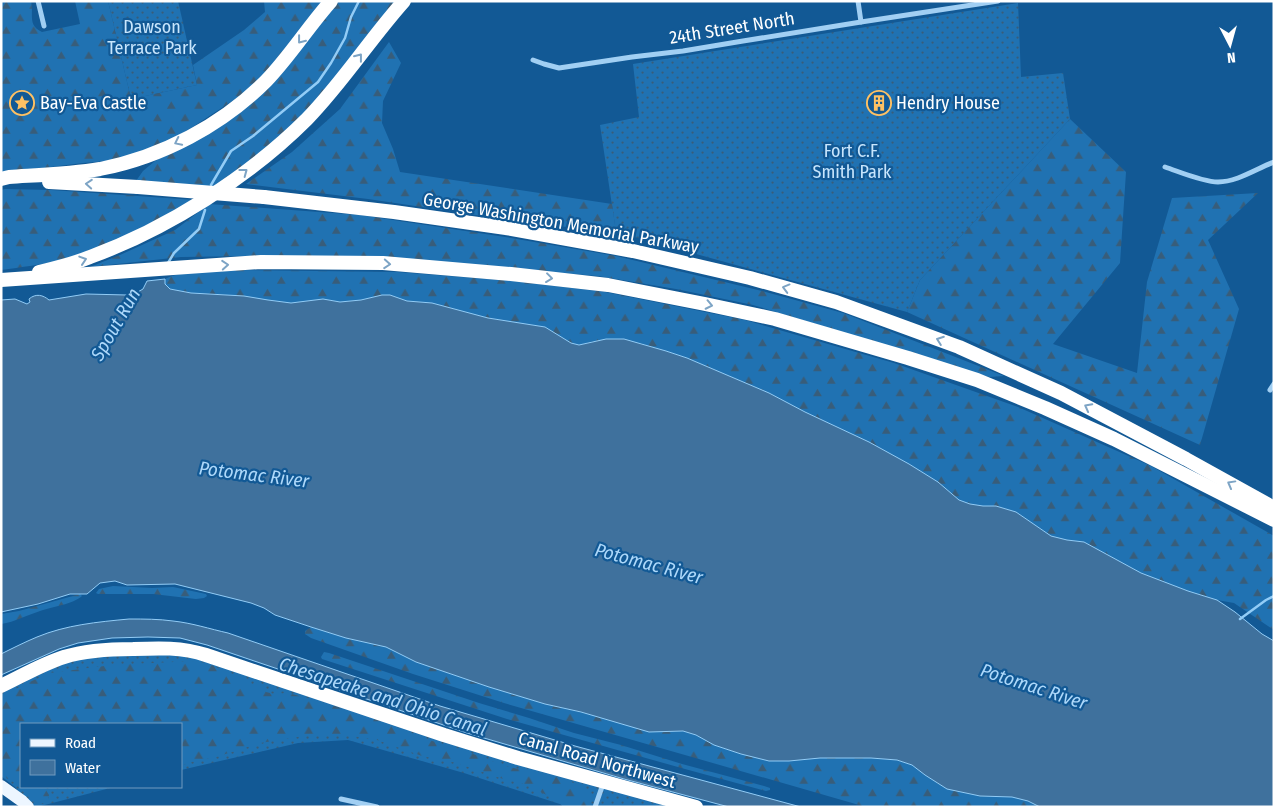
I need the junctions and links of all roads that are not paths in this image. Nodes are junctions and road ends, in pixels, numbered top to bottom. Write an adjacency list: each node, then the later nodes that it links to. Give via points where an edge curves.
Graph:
1 (38, 1): 7 (street)
2 (331, 1): 11 (highway, one-way to 11, via 260,87 222,117 184,140 110,167)
3 (404, 1): 13 (highway, one-way to 3, via 65,266 104,252 154,228 223,187 269,153 306,119)
4 (858, 1): 6 (street)
5 (998, 1): 6 (street, 24th Street North)
6 (861, 22): 8 (street, 24th Street North, via 559,68)
7 (44, 26)
8 (533, 60)
9 (1274, 162): 10 (street, via 1218,182)
10 (1165, 167)
11 (1, 179)
12 (1, 183): 16 (highway, George Washington Memorial Parkway, one-way to 12, bridge, via 1061,393 959,347 836,302 750,278 633,251 394,212 138,187)
13 (1, 280): 17 (highway, one-way to 17, via 261,262 383,263 608,285 775,319 977,380 1114,439)
14 (1274, 384): 15 (street)
15 (1270, 390)
16 (1274, 508)
17 (1274, 520)
18 (1, 686): 19 (highway, Canal Road Northwest, via 53,661 84,652 182,649 444,736)
19 (604, 782): 25 (street); 26 (highway, Canal Road Northwest)
20 (2, 786): 22 (main road); 23 (main road)
21 (341, 799): 24 (street)
22 (17, 807)
23 (28, 807)
24 (376, 807)
25 (595, 807)
26 (696, 807)

